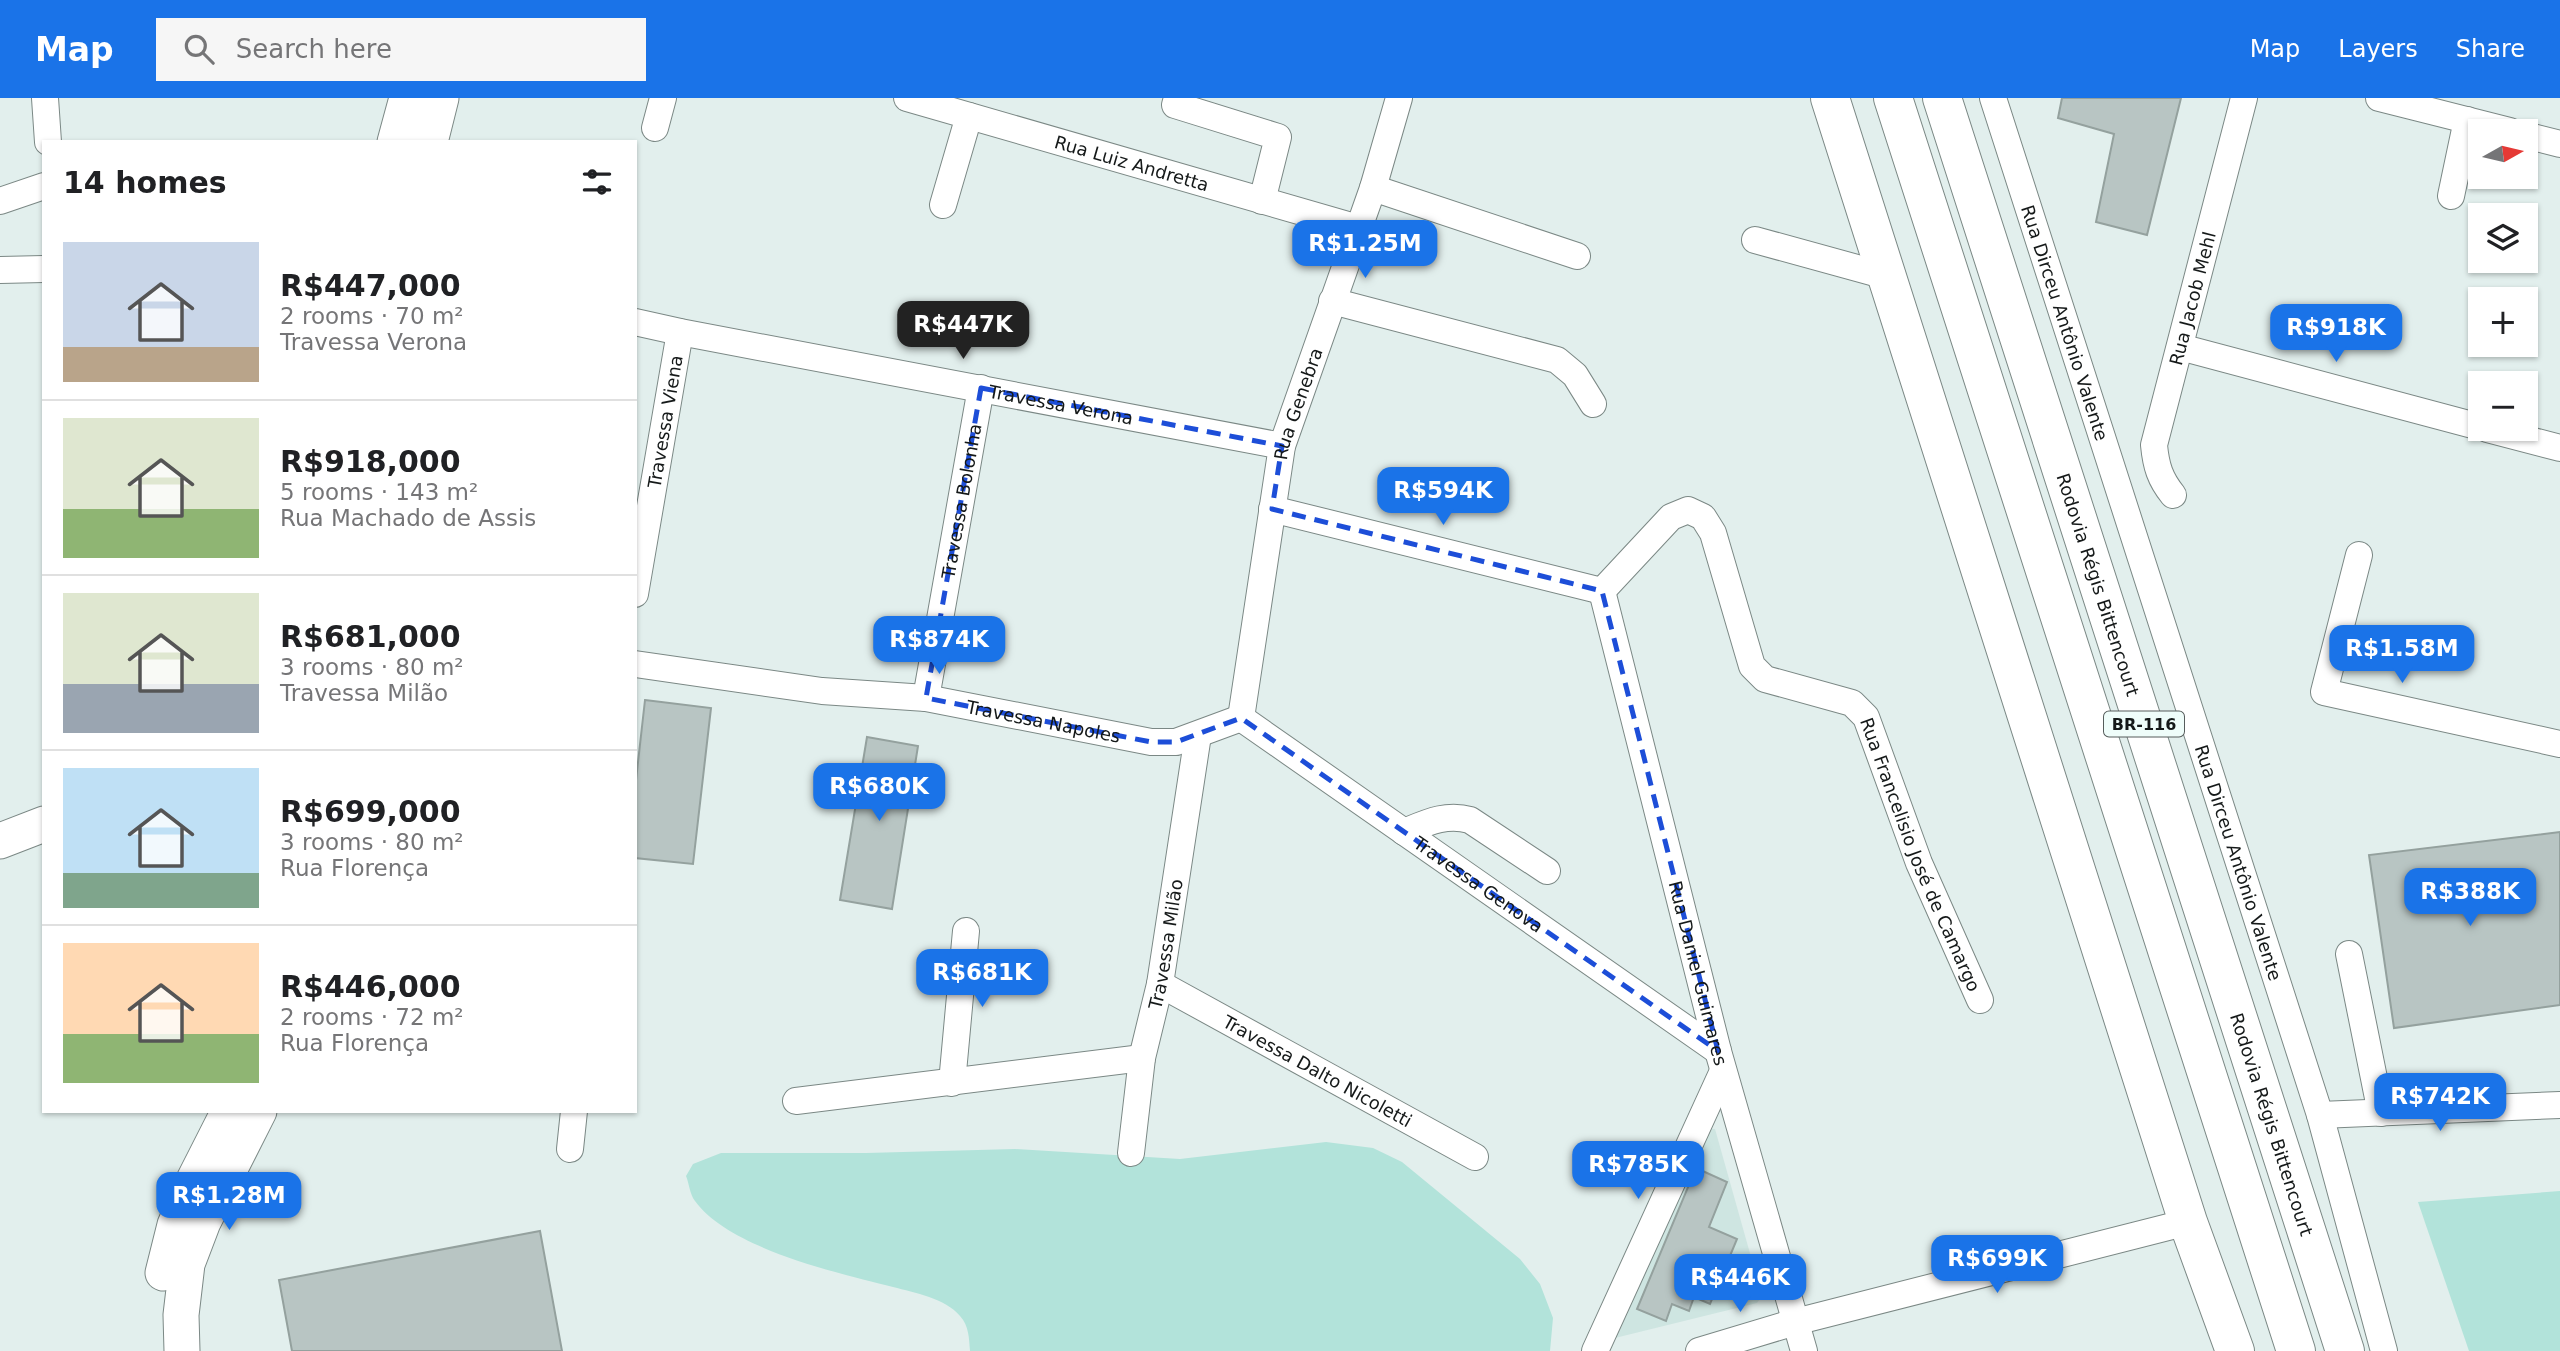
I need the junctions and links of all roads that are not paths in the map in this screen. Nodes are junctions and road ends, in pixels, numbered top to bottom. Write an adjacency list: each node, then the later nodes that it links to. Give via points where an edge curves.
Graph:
1 (45, 98): 19 (street)
2 (407, 98): 20 (main road)
3 (441, 98): 21 (main road)
4 (663, 98): 17 (street)
5 (907, 98): 15 (street, Rua Luiz Andretta)
6 (1177, 98): 28 (street, via 1175,105 1278,138)
7 (1399, 98): 25 (street, Rua Genebra)
8 (1830, 98): 35 (highway)
9 (1877, 98): 23 (highway)
10 (1893, 98): 23 (highway, BR-116)
11 (1942, 98): 86 (highway, Rodovia Régis Bittencourt / BR-116)
12 (1993, 98): 73 (street, Rua Dirceu Antônio Valente)
13 (2244, 98): 39 (street, Rua Jacob Mehl)
14 (2379, 98): 16 (street)
15 (969, 116): 28 (street, Rua Luiz Andretta); 29 (street)
16 (2467, 120): 26 (street)
17 (655, 128)
18 (2538, 138): 22 (street)
19 (48, 140)
20 (396, 140)
21 (430, 140)
22 (2560, 144)
23 (1912, 158): 85 (highway, BR-116)
24 (42, 187): 27 (street)
25 (1373, 188): 30 (street, Rua Genebra); 32 (street)
26 (2451, 196)
27 (0, 201)
28 (1262, 201): 30 (street, Rua Luiz Andretta)
29 (943, 205)
30 (1357, 228): 36 (street, Rua Genebra)
31 (1755, 240): 35 (street)
32 (1577, 256)
33 (42, 268): 34 (street)
34 (0, 270)
35 (1886, 276): 77 (highway)
36 (1332, 301): 41 (street, via 1557,360 1575,375); 44 (street, Rua Genebra)
37 (637, 322): 38 (street, Travessa Verona)
38 (680, 332): 40 (street, Travessa Verona); 49 (street, Travessa Viena)
39 (2179, 346): 42 (street); 46 (street, Rua Jacob Mehl, via 2154,445 2156,468)
40 (981, 388): 44 (street, Travessa Verona); 52 (street, Travessa Bolonha)
41 (1593, 404)
42 (2468, 424)
43 (2533, 441): 45 (street)
44 (1282, 446): 47 (street, Rua Genebra)
45 (2560, 448)
46 (2173, 495)
47 (1272, 509): 50 (street); 53 (street, Rua Genebra)
48 (2359, 555): 55 (street, via 2324,692)
49 (637, 582)
50 (1602, 591): 63 (street, Rua Francelisio José de Camargo, via 1671,517 1688,510 1703,517 1713,533 1752,667 1765,679 1852,703 1866,717 1920,863); 65 (street, Rua Daniel Guimares)
51 (637, 664): 52 (street, Travessa Napoles, via 822,691)
52 (926, 698): 54 (street, Travessa Napoles, via 1151,742 1176,742)
53 (1241, 719): 54 (street, Travessa Napoles); 57 (street, Travessa Genova)
54 (1198, 735): 62 (street, Travessa Milão)
55 (2560, 744)
56 (42, 825): 58 (main road)
57 (1404, 832): 59 (street, via 1448,816 1459,817); 65 (street, Travessa Genova)
58 (0, 841)
59 (1547, 871)
60 (966, 931): 66 (street)
61 (2349, 954): 72 (street)
62 (1160, 984): 64 (street, Travessa Milão); 76 (street, Travessa Dalto Nicoletti)
63 (1980, 1000)
64 (1142, 1058): 66 (street); 75 (street, Travessa Milão)
65 (1721, 1061): 78 (street, Rua Daniel Guimares); 81 (street)
66 (952, 1083): 67 (street)
67 (796, 1101)
68 (2560, 1105): 72 (street)
69 (228, 1113): 79 (main road, via 175,1225 161,1279)
70 (258, 1113): 80 (main road, via 187,1264)
71 (574, 1113): 74 (street)
72 (2381, 1113): 73 (street)
73 (2320, 1115): 87 (street, Rua Dirceu Antônio Valente)
74 (570, 1149)
75 (1131, 1153)
76 (1475, 1157)
77 (2188, 1222): 78 (street); 84 (highway)
78 (1795, 1322): 82 (street); 83 (street, Rua Daniel Guimares)
79 (162, 1351)
80 (182, 1351)
81 (1595, 1351)
82 (1699, 1351)
83 (1804, 1351)
84 (2235, 1351)
85 (2296, 1351)
86 (2345, 1351)
87 (2384, 1351)

